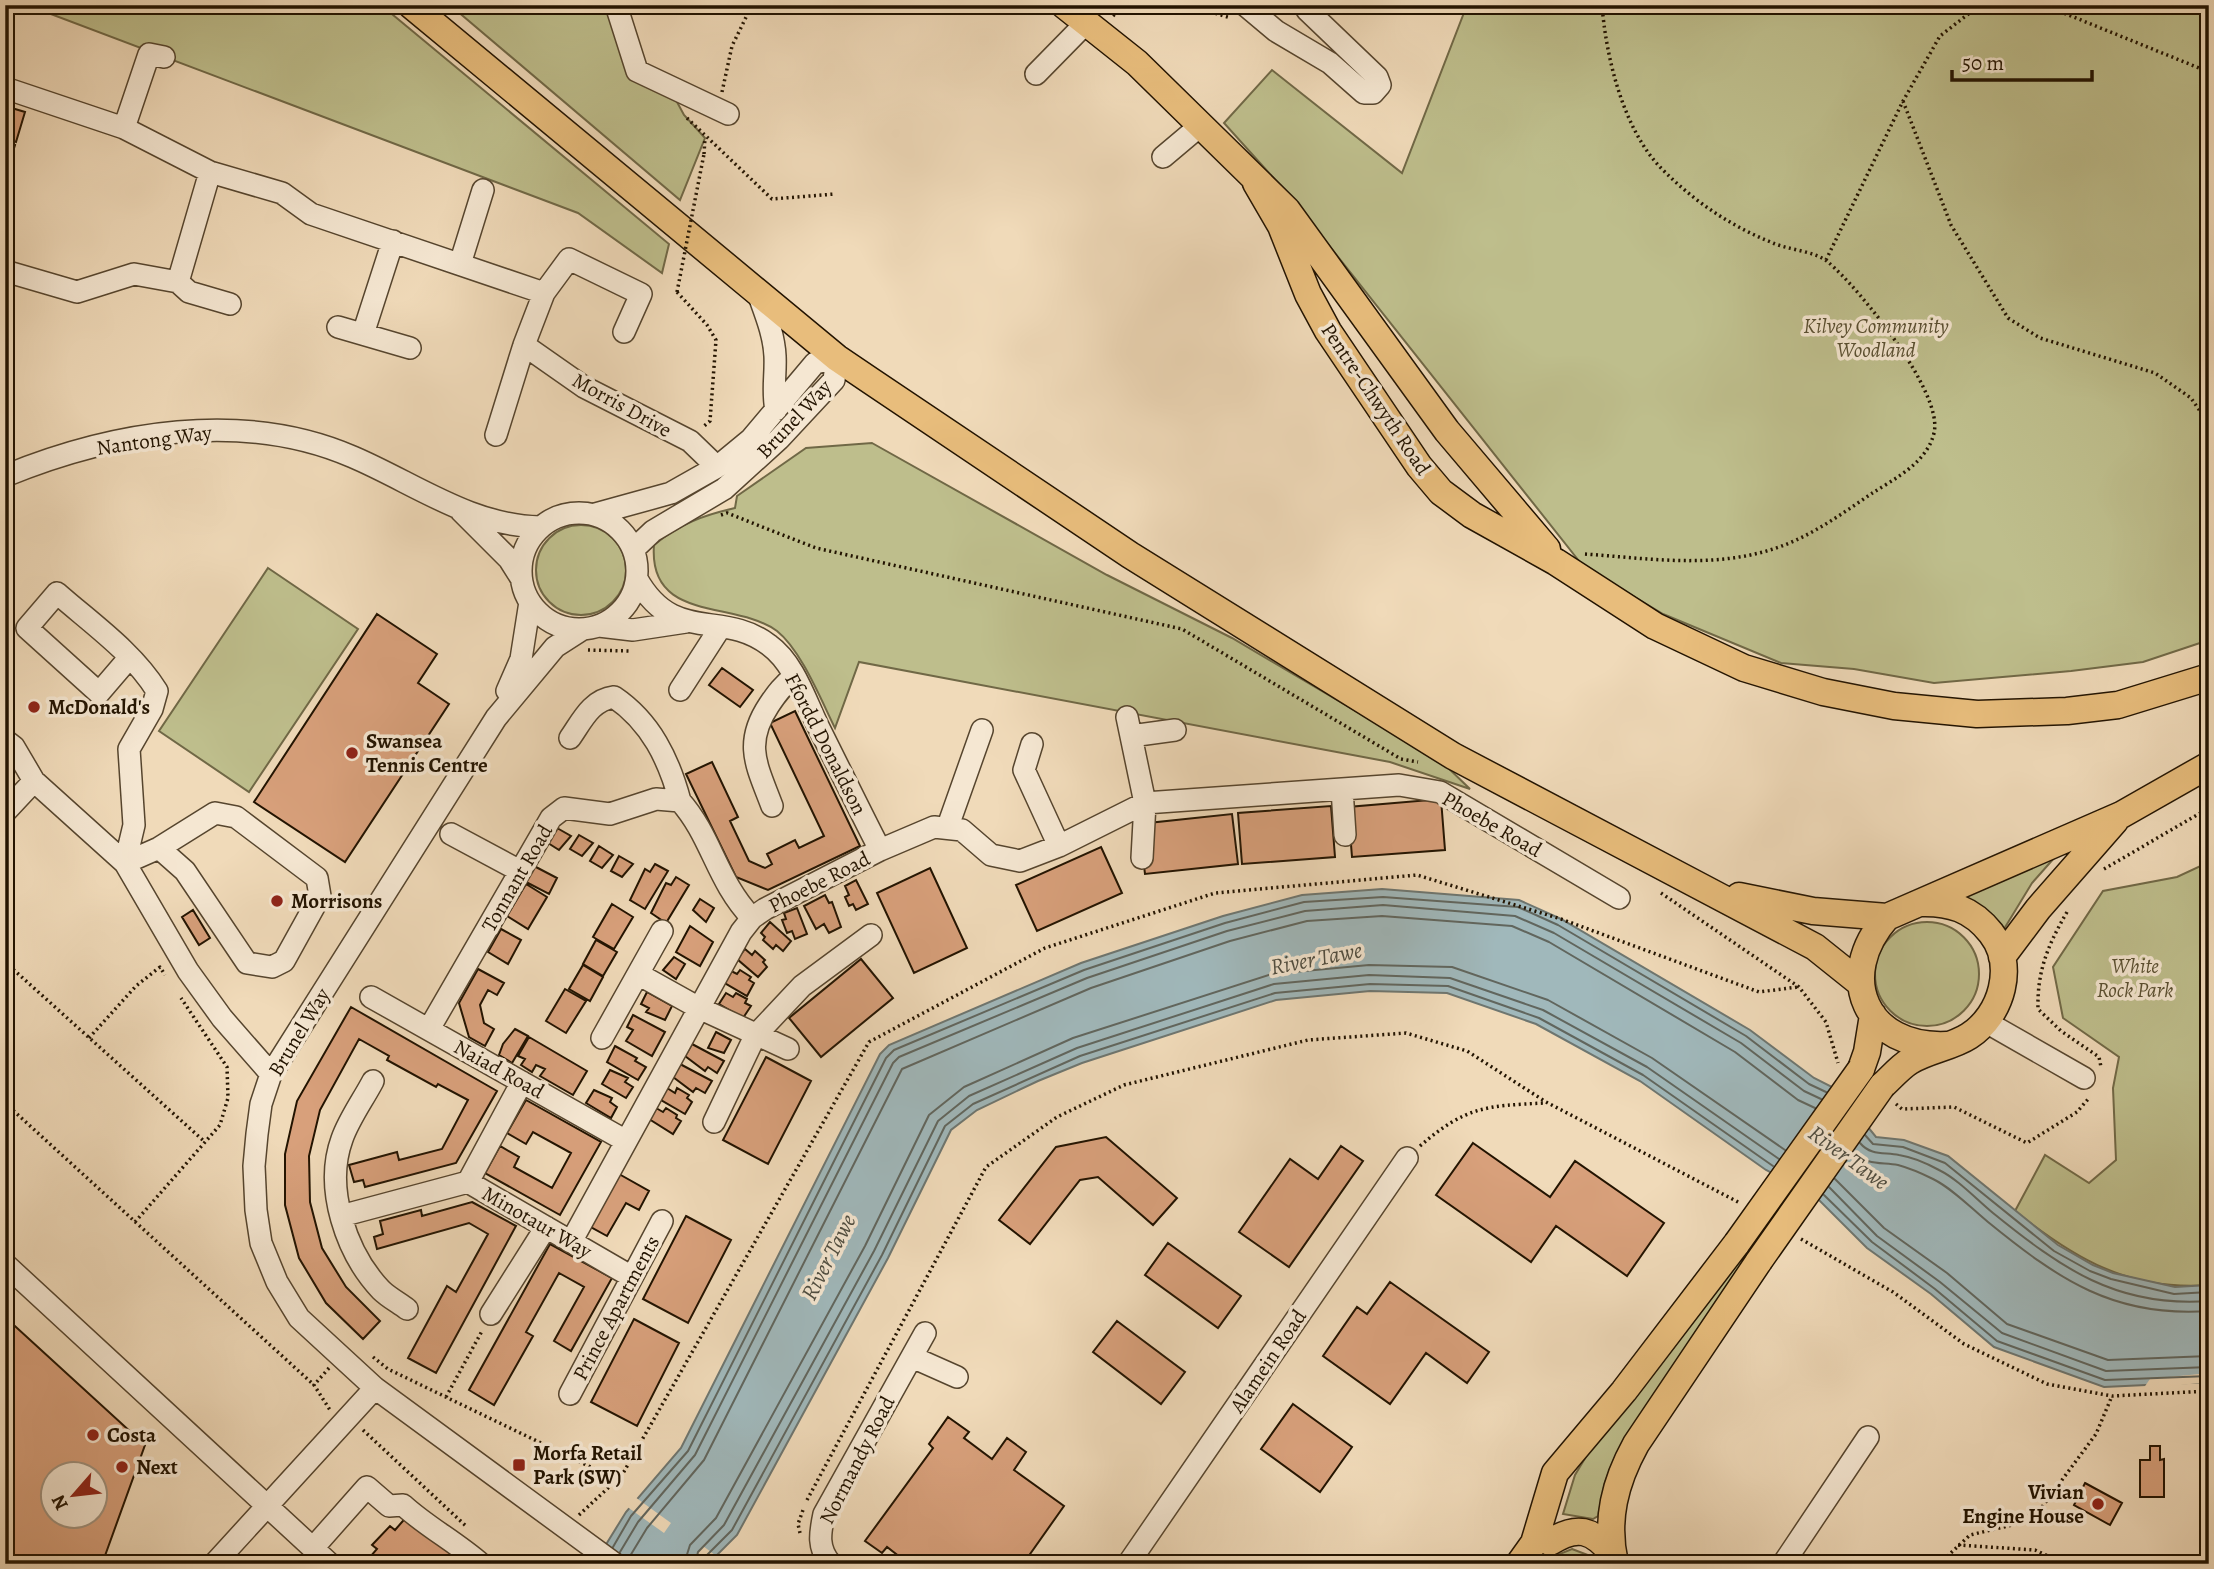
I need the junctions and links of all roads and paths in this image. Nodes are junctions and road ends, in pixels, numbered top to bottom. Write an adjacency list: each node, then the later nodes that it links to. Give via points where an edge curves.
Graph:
1 (411, 5): 33 (main road)
2 (616, 5): 16 (street, via 637,71)
3 (752, 5): 18 (path, via 732,46)
4 (1064, 5): 11 (main road, Pentre-Chwyth Road)
5 (1245, 5): 10 (street, via 1276,31 1330,63 1364,93 1373,93 1380,85 1377,77)
6 (1602, 5): 28 (path, via 1605,40 1623,100 1636,135 1658,165 1744,231)
7 (1980, 5): 17 (path, via 1940,36)
8 (2044, 5): 9 (path)
9 (2051, 7): 13 (path)
10 (1307, 10)
11 (1087, 22): 14 (street); 19 (main road, Pentre-Chwyth Road)
12 (164, 57): 20 (street, via 149,54)
13 (2209, 72)
14 (1036, 74)
15 (5, 88): 20 (street)
16 (670, 89): 18 (street); 21 (path, via 684,115)
17 (1903, 101): 28 (path); 42 (path, via 1951,225 2008,318 2040,338 2155,373 2191,398)
18 (722, 111)
19 (1201, 125): 22 (street); 24 (main road, Pentre-Chwyth Road)
20 (124, 128): 23 (street)
21 (705, 138): 26 (path, via 772,199); 44 (path, bridge, via 677,292 716,340 710,421)
22 (1163, 157)
23 (210, 172): 27 (street, via 282,193 311,214); 31 (street)
24 (1256, 183): 52 (main road, Pentre-Chwyth Road, via 1309,237 1447,431); 52 (main road, Pentre-Chwyth Road, via 1281,226 1308,295 1328,331 1419,466 1441,492 1472,515)
25 (483, 190): 29 (street)
26 (835, 194)
27 (393, 241): 29 (street); 37 (street)
28 (1826, 260): 52 (path, via 1887,329 1914,369 1935,425 1920,457 1824,525 1759,554 1721,561 1679,561 1585,554)
29 (460, 264): 32 (street)
30 (5, 271): 31 (street, via 77,292 134,274)
31 (178, 282): 34 (street, via 189,292)
32 (544, 293): 36 (street, via 569,259 641,294); 38 (street)
33 (758, 293): 40 (main road); 41 (street, via 775,354 772,393)
34 (230, 304)
35 (338, 327): 37 (street)
36 (624, 332)
37 (363, 334): 39 (street)
38 (524, 345): 43 (street); 44 (street, Morris Drive, via 584,387)
39 (410, 348)
40 (836, 358): 41 (street, Brunel Way, via 815,363); 51 (street, Brunel Way, via 834,380 779,439 724,489 653,531); 92 (main road, via 1129,555 1452,755)
41 (776, 410): 45 (street, Brunel Way)
42 (2209, 424)
43 (496, 435)
44 (690, 441): 45 (street, Morris Drive)
45 (718, 467): 48 (street, Brunel Way, via 671,494)
46 (5, 476): 47 (street, Nantong Way, via 40,461 131,439 200,429 249,432 313,443 352,456)
47 (459, 510): 50 (street, Nantong Way, via 516,526); 53 (street, Nantong Way, via 509,559)
48 (595, 514): 50 (street, via 557,516); 51 (street, via 611,521)
49 (715, 516): 71 (path, via 727,513 816,548 1182,629 1401,759)
50 (540, 527): 53 (street, via 528,542)
51 (634, 549): 54 (street)
52 (1556, 562): 63 (main road, Pentre-Chwyth Road, via 1655,626 1744,668 1823,692 1894,706 1977,714 2067,711 2118,705)
53 (521, 578): 55 (street)
54 (637, 579): 56 (street, Ffordd Donaldson, via 659,609); 57 (street, via 625,608)
55 (530, 601): 57 (street, via 552,622); 65 (street, Brunel Way, via 521,659)
56 (686, 622): 58 (street, Ffordd Donaldson); 59 (street, Ffordd Donaldson)
57 (591, 628): 59 (street, Ffordd Donaldson); 65 (street, Brunel Way, via 555,647)
58 (720, 628): 62 (street, Ffordd Donaldson, via 744,631 769,644); 64 (street)
59 (644, 629): 60 (path, via 629,651 589,649)
60 (580, 653)
61 (129, 658): 61 (street, via 57,593 27,628 99,693); 88 (street, via 157,691 152,709 128,749 134,825)
62 (794, 677): 77 (street, via 781,687 753,736 754,758); 86 (street, Ffordd Donaldson)
63 (2209, 677)
64 (680, 690)
65 (496, 718): 118 (street, Brunel Way)
66 (982, 730): 81 (street)
67 (1175, 730): 76 (street, via 1129,727)
68 (570, 738): 75 (street, via 591,708 614,696 656,739 670,764)
69 (5, 740): 73 (street)
70 (1032, 744): 84 (street, via 1024,770)
71 (1423, 762)
72 (2209, 765): 80 (main road)
73 (34, 782): 79 (street); 88 (street)
74 (1342, 789): 76 (street, Phoebe Road); 83 (street); 93 (street, Phoebe Road, via 1399,785 1440,792)
75 (680, 802): 89 (street, Tonnant Road, via 656,799 594,815 564,808 551,818); 97 (street, via 695,818 732,897)
76 (1145, 803): 84 (street, Phoebe Road); 87 (street)
77 (772, 806)
78 (2209, 808): 90 (path)
79 (5, 813)
80 (2121, 815): 95 (main road); 100 (main road)
81 (948, 827): 84 (street, Phoebe Road, via 962,830 991,855 1004,859 1020,861); 86 (street, Phoebe Road, via 934,827)
82 (451, 834): 89 (street)
83 (1345, 835)
84 (1059, 846)
85 (159, 848): 85 (street, via 215,813 226,815 236,817 317,878 320,896 284,961 272,967 247,963 185,871); 88 (street)
86 (880, 850): 97 (street, Phoebe Road)
87 (1142, 858)
88 (125, 863): 118 (street, via 188,971)
89 (520, 871): 111 (street, Tonnant Road)
90 (2102, 871)
91 (1651, 887): 105 (path)
92 (1710, 890): 96 (main road, via 1814,911); 104 (main road, via 1815,947)
93 (1619, 898)
94 (2074, 900): 121 (path, via 2053,935 2037,980 2038,1009 2099,1057)
95 (1919, 903): 96 (main road); 100 (main road, via 1940,902 1980,920 1994,936)
96 (1887, 917): 104 (main road, via 1871,935 1861,958)
97 (751, 918): 108 (street, Phoebe Road)
98 (662, 930): 102 (street)
99 (871, 935): 112 (street, via 803,986)
100 (2002, 957): 110 (main road, via 2004,980 1999,1002)
101 (5, 962): 113 (path)
102 (638, 974): 108 (street); 114 (street)
103 (168, 978): 113 (path, via 160,967 136,986)
104 (1860, 982): 109 (main road)
105 (1799, 987): 117 (path, via 1826,1022); 154 (path, via 1759,992 1561,919 1417,875 1215,893 1045,948 870,1042)
106 (175, 990): 127 (path, via 227,1067 228,1098 220,1125)
107 (371, 997): 111 (street, Naiad Road)
108 (699, 1008): 112 (street); 126 (street, Phoebe Road)
109 (1872, 1015): 115 (main road, via 1905,1041); 152 (main road, bridge, via 1861,1069 1737,1243)
110 (1986, 1022): 115 (main road, via 1968,1037); 121 (street)
111 (429, 1029): 120 (street, Naiad Road)
112 (755, 1035): 116 (street); 125 (street)
113 (89, 1038): 127 (path)
114 (603, 1038)
115 (1947, 1045): 162 (main road, bridge, via 1909,1061 1882,1086 1636,1444 1618,1476 1609,1530)
116 (788, 1049)
117 (1835, 1061)
118 (271, 1074): 143 (street, Brunel Way, via 261,1104 254,1166 261,1243 299,1318)
119 (373, 1081): 131 (street, via 342,1139 337,1169)
120 (522, 1082): 126 (street, Naiad Road); 129 (street, Minotaur Way)
121 (2094, 1082): 124 (path, via 2077,1112 2027,1143 1954,1107)
122 (1546, 1102): 128 (path, via 1483,1107 1442,1127); 130 (path); 158 (path, via 1467,1051 1406,1033 1295,1043 1124,1085 1057,1117 986,1167 815,1482 798,1524)
123 (5, 1103): 132 (path)
124 (1902, 1109)
125 (714, 1122)
126 (626, 1141): 136 (street, Phoebe Road)
127 (205, 1142): 132 (path)
128 (1407, 1158): 169 (street, Alamein Road)
129 (468, 1182): 131 (street); 134 (street, Minotaur Way)
130 (1752, 1210)
131 (341, 1216): 139 (street, via 362,1265 382,1291)
132 (135, 1222): 145 (path)
133 (663, 1222): 138 (street, Prince Apartments)
134 (546, 1227): 136 (street, Minotaur Way); 140 (street)
135 (1799, 1237): 149 (path, via 1893,1292 1964,1344 2047,1384)
136 (571, 1242): 138 (street, Minotaur Way)
137 (5, 1264): 155 (street)
138 (632, 1278): 148 (street, Prince Apartments)
139 (407, 1309)
140 (491, 1314): 150 (path)
141 (925, 1332): 142 (street, Normandy Road)
142 (912, 1357): 144 (street); 168 (street, Normandy Road, via 824,1514 819,1538)
143 (348, 1365): 145 (path, via 344,1369 335,1360); 146 (street, Brunel Way); 150 (path, via 361,1348 388,1368)
144 (950, 1375)
145 (314, 1385): 151 (path, via 322,1402 342,1422)
146 (375, 1388): 151 (street); 157 (street, Brunel Way)
147 (2209, 1391): 149 (path)
148 (570, 1394)
149 (2112, 1396): 159 (path, via 2096,1434 2042,1507 2016,1524 1970,1535)
150 (446, 1397): 154 (path, via 603,1474)
151 (347, 1419): 155 (street); 156 (path)
152 (1601, 1420): 161 (main road, via 1560,1499); 170 (main road, via 1555,1473 1534,1543)
153 (1868, 1437): 171 (street)
154 (622, 1475): 157 (path)
155 (266, 1505): 160 (street); 164 (street)
156 (468, 1527)
157 (567, 1527): 167 (street, Brunel Way)
158 (802, 1544)
159 (1956, 1545): 172 (path); 173 (path, via 2035,1550 2050,1557)
160 (313, 1548): 163 (street, via 367,1487 389,1506 403,1505 423,1524); 165 (street)
161 (1544, 1553): 162 (main road, via 1566,1531 1584,1531 1601,1539)
162 (1613, 1558)
163 (489, 1559): 166 (path)
164 (214, 1564)
165 (330, 1564)
166 (508, 1564)
167 (615, 1564)
168 (831, 1564)
169 (1128, 1564)
170 (1519, 1564)
171 (1783, 1564)
172 (1939, 1564)
173 (2050, 1564)

